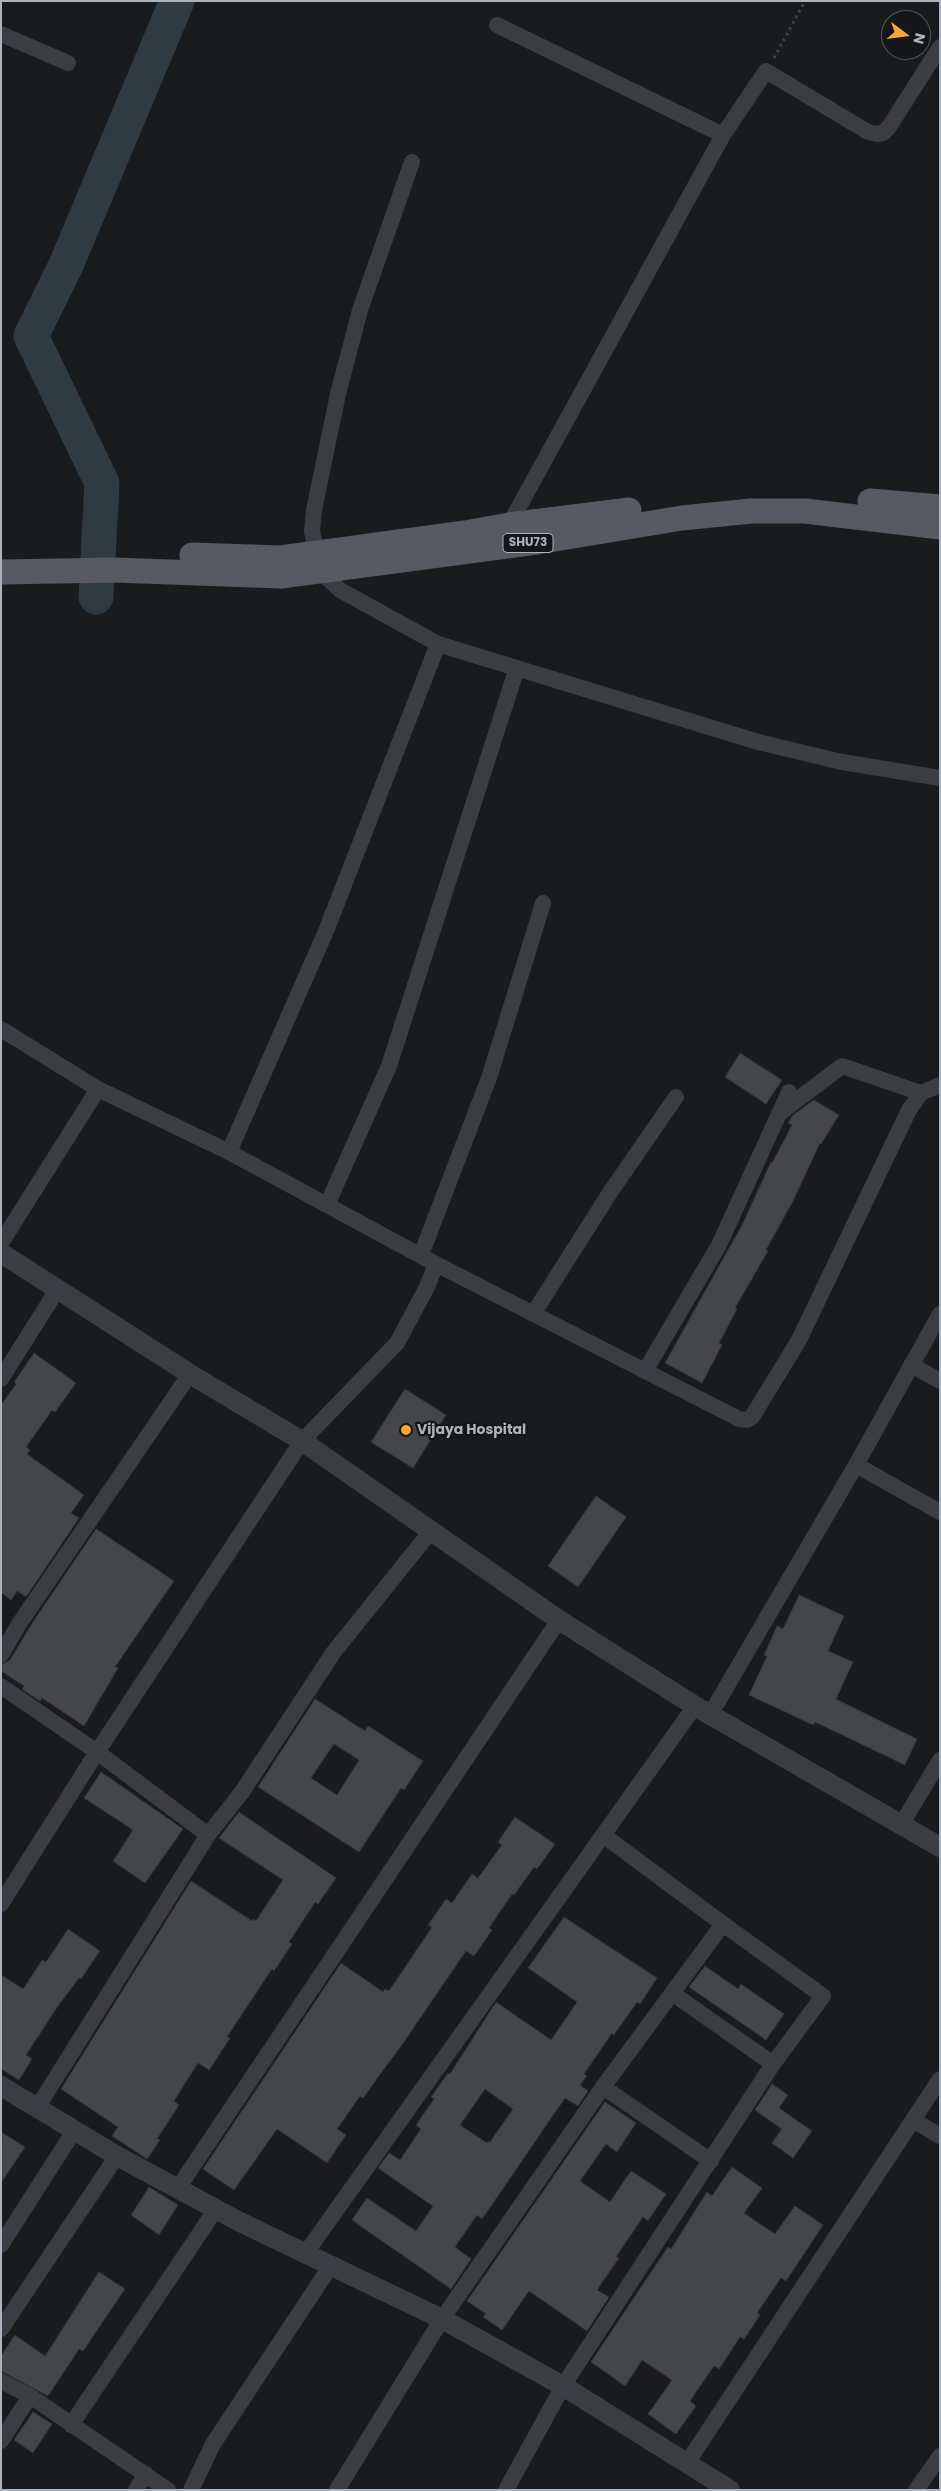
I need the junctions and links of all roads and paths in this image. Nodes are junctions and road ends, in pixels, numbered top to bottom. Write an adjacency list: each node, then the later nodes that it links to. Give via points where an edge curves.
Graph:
1 (805, 1): 6 (path)
2 (497, 25): 7 (street)
3 (1, 34): 5 (street)
4 (940, 47): 6 (street, via 889,127 884,133 877,134 868,132)
5 (68, 63)
6 (766, 71): 7 (street)
7 (723, 135): 11 (street)
8 (412, 162): 14 (street, via 360,310 338,394 314,510 312,531)
9 (781, 504): 10 (main road, SHU73, via 864,501); 11 (main road, SHU73, via 746,496 705,498); 12 (main road, SHU73, via 805,511); 14 (main road, SHU73, via 751,512 682,518 537,542)
10 (940, 507)
11 (509, 525): 14 (main road, SHU73)
12 (940, 526)
13 (1, 558): 15 (main road, SHU73)
14 (317, 561): 15 (main road, SHU73, via 281,576 114,561); 17 (street, via 340,590)
15 (61, 562): 16 (main road, SHU73)
16 (1, 572)
17 (438, 644): 18 (street); 28 (street, via 326,931)
18 (517, 668): 19 (street, via 758,742 842,762); 29 (street, via 389,1066)
19 (940, 778)
20 (543, 903): 32 (street, via 489,1078)
21 (1, 1029): 23 (street)
22 (940, 1085): 25 (street)
23 (98, 1089): 28 (street); 30 (street)
24 (789, 1092): 27 (street)
25 (920, 1093): 27 (street, via 842,1066); 38 (street, via 908,1110 799,1340 752,1417 739,1419)
26 (676, 1097): 35 (street)
27 (779, 1113): 38 (street, via 718,1245)
28 (229, 1152): 29 (street)
29 (327, 1205): 32 (street)
30 (1, 1243)
31 (1, 1253): 34 (street)
32 (421, 1254): 33 (street)
33 (436, 1264): 35 (street); 42 (street, via 397,1343)
34 (57, 1290): 39 (street); 40 (street)
35 (533, 1314): 38 (street)
36 (940, 1314): 37 (street)
37 (911, 1365): 41 (street); 43 (street)
38 (645, 1371)
39 (190, 1374): 42 (street); 47 (street)
40 (1, 1379)
41 (940, 1381)
42 (302, 1441): 45 (street); 50 (street)
43 (856, 1464): 44 (street); 49 (street)
44 (940, 1512)
45 (431, 1531): 46 (street); 53 (street, via 333,1653 242,1792)
46 (559, 1620): 49 (street); 69 (street)
47 (1, 1655)
48 (1, 1686): 50 (street)
49 (703, 1710): 52 (street); 54 (street)
50 (97, 1752): 53 (street); 56 (street)
51 (940, 1760): 52 (street)
52 (901, 1825): 55 (street)
53 (208, 1835): 63 (street)
54 (603, 1835): 57 (street); 72 (street)
55 (940, 1847)
56 (1, 1904)
57 (723, 1924): 58 (street); 59 (street, via 823,1996)
58 (672, 1993): 59 (street); 62 (street)
59 (773, 2064): 68 (street)
60 (940, 2079): 64 (street)
61 (1, 2086): 63 (street)
62 (603, 2087): 68 (street); 74 (street)
63 (37, 2108): 65 (street)
64 (913, 2120): 66 (street); 82 (street)
65 (74, 2131): 67 (street); 71 (street)
66 (940, 2136)
67 (117, 2156): 69 (street); 75 (street)
68 (711, 2161): 77 (street)
69 (178, 2188): 70 (street)
70 (216, 2209): 72 (street); 79 (street)
71 (1, 2245)
72 (305, 2254): 73 (street)
73 (330, 2266): 74 (street); 86 (street, via 213,2444)
74 (442, 2319): 77 (street); 87 (street)
75 (1, 2329)
76 (1, 2381): 78 (street)
77 (563, 2386): 82 (street); 88 (street)
78 (30, 2396): 79 (street); 80 (street)
79 (72, 2424): 83 (street)
80 (1, 2441)
81 (940, 2456): 90 (street)
82 (687, 2464): 89 (street)
83 (146, 2474): 84 (street); 85 (street)
84 (136, 2490)
85 (168, 2490)
86 (191, 2490)
87 (337, 2490)
88 (506, 2490)
89 (730, 2490)
90 (916, 2490)

